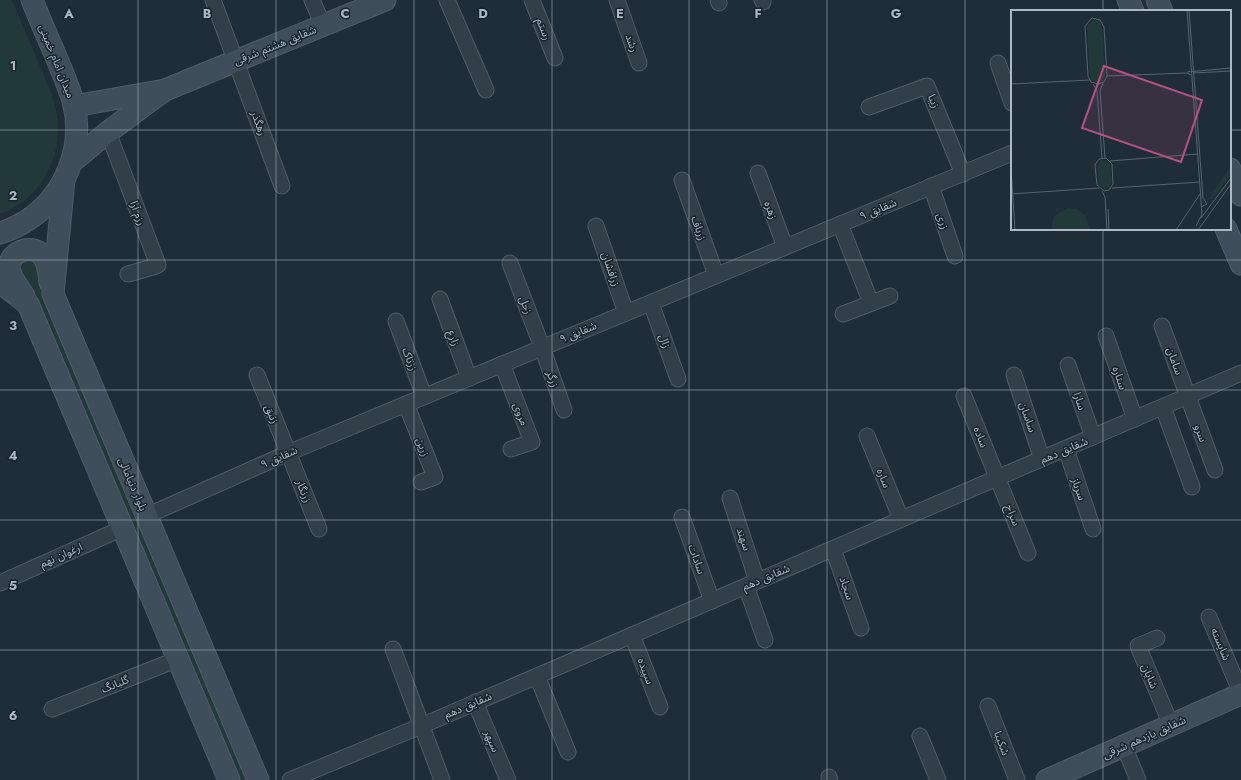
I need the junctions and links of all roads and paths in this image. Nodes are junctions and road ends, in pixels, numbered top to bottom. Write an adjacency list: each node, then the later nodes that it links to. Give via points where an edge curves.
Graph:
1 (32, 0): 20 (main road, میدان امام خمینی)
2 (213, 0): 14 (street, رهگذر)
3 (312, 0): 12 (street)
4 (385, 0): 12 (main road, شقایق هشتم شرقی)
5 (447, 0): 18 (street)
6 (532, 0): 13 (street, رستم)
7 (617, 0): 15 (street, رشد)
8 (1128, 0): 10 (main road)
9 (1157, 0): 11 (main road)
10 (1133, 10)
11 (1162, 10)
12 (323, 26): 14 (main road, شقایق هشتم شرقی)
13 (555, 58)
14 (236, 61): 17 (main road, شقایق هشتم شرقی); 29 (street, رهگذر)
15 (639, 63)
16 (998, 63): 19 (street)
17 (165, 90): 20 (main road, شقایق هشتم شرقی); 22 (main road, شقایق هشتم شرقی)
18 (486, 90)
19 (1011, 100)
20 (74, 106): 24 (main road, میدان امام خمینی, via 76,144)
21 (869, 107): 27 (street, زیبا, via 927,86)
22 (108, 132): 24 (main road, شقایق هشتم شرقی); 40 (street, رزم آرا, via 158,265)
23 (1011, 157): 27 (street, شقایق ۹)
24 (68, 171): 35 (main road, میدان امام خمینی, via 54,196 41,210 26,221); 43 (main road, بلوار دنیامالی)
25 (1231, 171): 31 (main road)
26 (758, 173): 36 (street, زهره)
27 (963, 174): 30 (street, شقایق ۹)
28 (682, 180): 41 (street, زرباف)
29 (282, 186)
30 (931, 186): 32 (street, شقایق ۹); 37 (street, زری)
31 (1241, 195)
32 (840, 224): 36 (street, شقایق ۹); 47 (street)
33 (596, 226): 49 (street, زرافشان)
34 (1226, 230): 39 (main road)
35 (0, 233)
36 (785, 247): 41 (street, شقایق ۹)
37 (955, 256)
38 (510, 263): 54 (street, زحل)
39 (1241, 264)
40 (128, 274)
41 (716, 275): 46 (street, شقایق ۹)
42 (0, 282): 48 (main road)
43 (52, 294): 48 (main road, via 46,262 42,255 36,250 27,249 19,252 12,258 9,268); 80 (main road, بلوار دنیامالی)
44 (890, 296): 47 (street)
45 (440, 299): 60 (street, زارع)
46 (651, 303): 49 (street, شقایق ۹); 61 (street, زال)
47 (871, 303): 50 (street)
48 (28, 304): 83 (main road)
49 (626, 313): 54 (street, شقایق ۹)
50 (843, 314)
51 (396, 321): 62 (street, زرتاک)
52 (1162, 326): 64 (street, سامان)
53 (1106, 336): 68 (street, ستاره)
54 (542, 347): 55 (street, شقایق ۹); 67 (street, زرگر)
55 (502, 364): 60 (street, شقایق ۹); 72 (street, مروی, via 532,442)
56 (1068, 365): 70 (street, سارا)
57 (1241, 373): 64 (street, شقایق دهم)
58 (257, 375): 73 (street, زنبق)
59 (1014, 375): 74 (street, ساسان)
60 (469, 378): 62 (street, شقایق ۹)
61 (678, 379)
62 (424, 396): 65 (street, شقایق ۹)
63 (964, 396): 76 (street, ساده)
64 (1188, 396): 66 (street, شقایق دهم); 75 (street, سرو)
65 (406, 404): 73 (street, شقایق ۹); 77 (street, زرین, via 435,477)
66 (1163, 407): 68 (street, شقایق دهم); 78 (street)
67 (564, 410)
68 (1135, 419): 70 (street, شقایق دهم)
69 (867, 436): 82 (street, ساره)
70 (1093, 437): 71 (street, شقایق دهم)
71 (1066, 449): 74 (street, شقایق دهم); 85 (street, سرباز)
72 (511, 450)
73 (288, 453): 80 (street, شقایق ۹); 84 (street, زرنگار)
74 (1042, 459): 76 (street, شقایق دهم)
75 (1215, 470)
76 (998, 478): 82 (street, شقایق دهم); 87 (street, سراج)
77 (421, 482)
78 (1192, 487)
79 (730, 498): 89 (street, سهند)
80 (146, 516): 111 (main road, بلوار دنیامالی)
81 (682, 517): 90 (street, سادات)
82 (901, 519): 86 (street, شقایق دهم)
83 (123, 528): 88 (street, ارغوان نهم); 97 (main road)
84 (319, 529)
85 (1093, 529)
86 (833, 549): 89 (street, شقایق دهم); 92 (street, سجاد)
87 (1028, 553)
88 (0, 583)
89 (752, 583): 90 (street, شقایق دهم); 95 (street, سهند)
90 (712, 601): 93 (street, شقایق دهم)
91 (1210, 617): 99 (street, شایسته)
92 (861, 628)
93 (632, 635): 98 (street, شقایق دهم); 102 (street, سپیده)
94 (1157, 638): 104 (street, شایان, via 1138,646)
95 (765, 640)
96 (393, 648): 105 (street)
97 (178, 659): 103 (street, گلبانگ); 110 (main road)
98 (537, 676): 100 (street, شقایق دهم); 108 (street)
99 (1241, 694): 104 (main road, شقایق یازدهم شرقی)
100 (475, 702): 105 (street, شقایق دهم); 114 (street, سپهر)
101 (988, 706): 116 (street, شکیبا)
102 (660, 707)
103 (52, 709)
104 (1171, 725): 107 (main road, شقایق یازدهم شرقی)
105 (421, 726): 112 (street, شقایق دهم); 113 (street)
106 (920, 736): 115 (street)
107 (1124, 746): 109 (main road, شقایق یازدهم شرقی); 118 (street)
108 (568, 752)
109 (1076, 774): 117 (main road, شقایق یازدهم شرقی)
110 (229, 780)
111 (258, 780)
112 (290, 780)
113 (442, 780)
114 (508, 780)
115 (938, 780)
116 (1017, 780)
117 (1047, 780)
118 (1138, 780)

